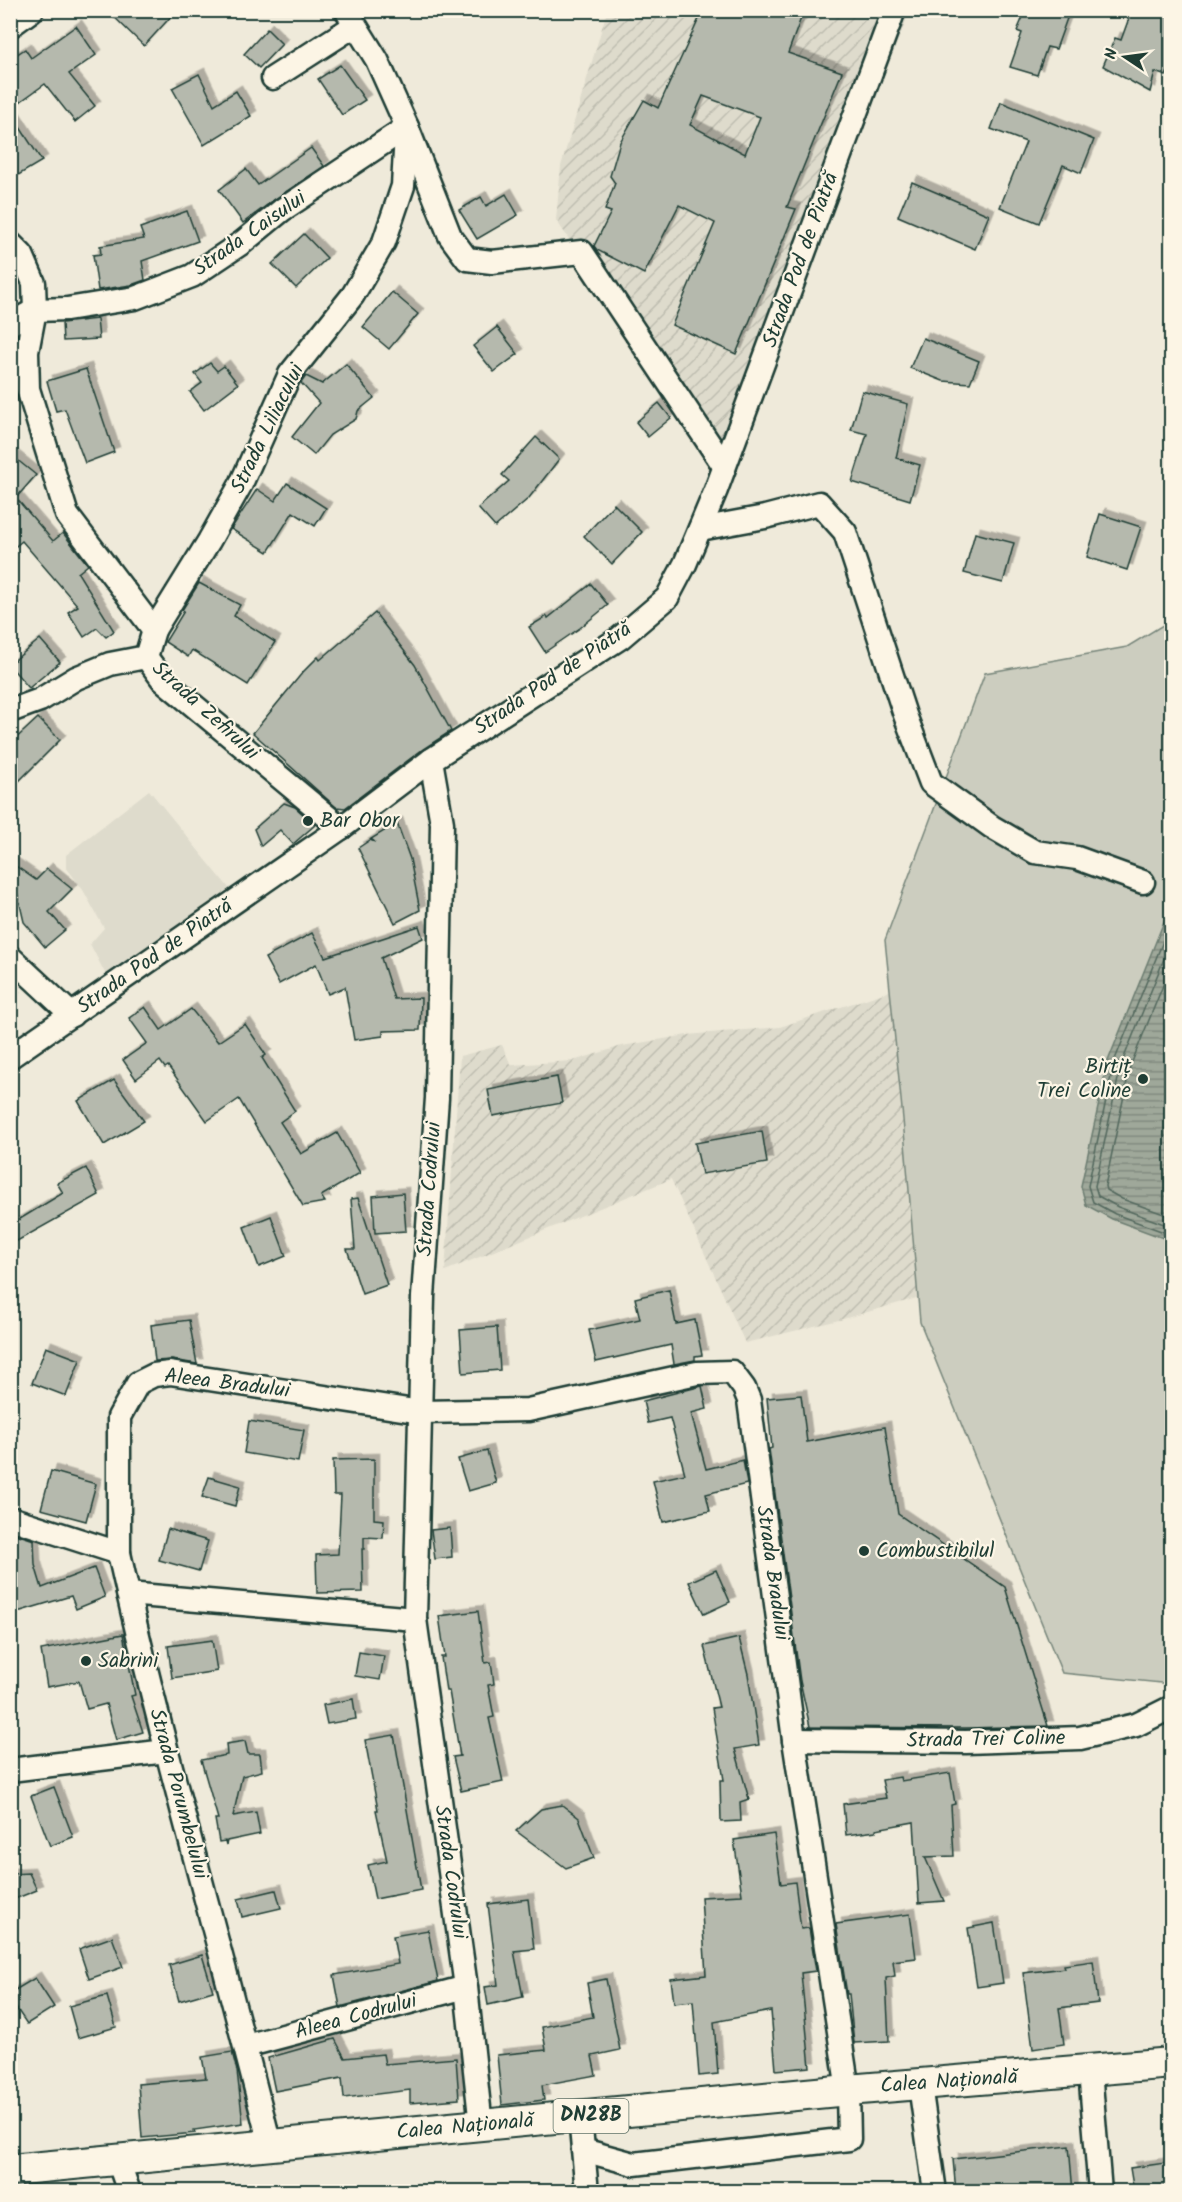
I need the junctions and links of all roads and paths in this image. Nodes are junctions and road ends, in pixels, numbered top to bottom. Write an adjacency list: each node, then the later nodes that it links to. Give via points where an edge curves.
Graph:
1 (32, 10): 4 (street)
2 (894, 10): 10 (street, Strada Pod de Piatră)
3 (350, 18): 5 (street); 6 (street, Strada Liliacului, via 377,60)
4 (10, 26)
5 (273, 78)
6 (407, 127): 8 (street, Strada Caisului, via 192,276 135,298); 10 (street, Strada Liliacului, via 450,236 467,259 492,262 582,252); 12 (street, Strada Liliacului, via 403,186 384,242 353,295 290,374 241,484)
7 (10, 243): 8 (street, Strada Zefirului, via 22,255 34,283)
8 (35, 310): 9 (street, Strada Caisului); 12 (street, Strada Zefirului, via 27,352 28,389 67,515)
9 (10, 324)
10 (724, 466): 11 (street, Strada Pod de Piatră)
11 (700, 530): 15 (street, Strada Pod de Piatră, via 681,573 659,605 620,638); 17 (street, via 819,503 845,532 905,715 932,783 992,827 1035,852 1077,858)
12 (154, 630): 13 (street, Strada Zefirului)
13 (146, 657): 14 (street, via 110,664); 16 (street, Strada Zefirului, via 163,680)
14 (10, 711)
15 (431, 760): 16 (street, Strada Pod de Piatră); 21 (street, Strada Codrului, via 442,823 437,1098 423,1297)
16 (341, 828): 19 (street, Strada Pod de Piatră)
17 (1143, 882)
18 (10, 957): 19 (street)
19 (72, 1015): 20 (street, Strada Pod de Piatră)
20 (10, 1058)
21 (421, 1412): 23 (street, Aleea Bradului, via 170,1373 154,1375 138,1383 119,1417); 25 (street, Strada Codrului); 27 (street, Strada Bradului, via 528,1410 697,1373 732,1372 749,1400)
22 (10, 1518): 23 (street)
23 (119, 1553): 24 (street, Strada Porumbelului)
24 (128, 1594): 25 (street); 28 (street, Strada Porumbelului)
25 (416, 1619): 30 (street, Strada Codrului)
26 (1172, 1707): 27 (street, Strada Trei Coline, via 1136,1725 1080,1738 966,1742)
27 (794, 1740): 35 (street, Strada Bradului)
28 (166, 1751): 29 (street); 31 (street, Strada Porumbelului)
29 (10, 1770)
30 (466, 1987): 31 (street, Aleea Codrului); 37 (street, Strada Codrului)
31 (246, 2046): 38 (street, Strada Porumbelului)
32 (1172, 2063): 33 (main road, Calea Națională / DN28B)
33 (1090, 2071): 34 (main road, Calea Națională / DN28B); 45 (street)
34 (920, 2085): 35 (main road, Calea Națională / DN28B); 44 (street)
35 (848, 2090): 36 (main road, Calea Națională / DN28B); 39 (street, Strada Bradului, via 849,2139 634,2164)
36 (580, 2117): 37 (main road, Calea Națională / DN28B); 39 (street)
37 (481, 2126): 38 (main road, Calea Națională / DN28B)
38 (270, 2145): 40 (main road, Calea Națională / DN28B)
39 (583, 2150): 43 (street)
40 (118, 2160): 41 (main road, Calea Națională / DN28B); 42 (street)
41 (10, 2170)
42 (129, 2192)
43 (587, 2192)
44 (935, 2192)
45 (1100, 2192)

